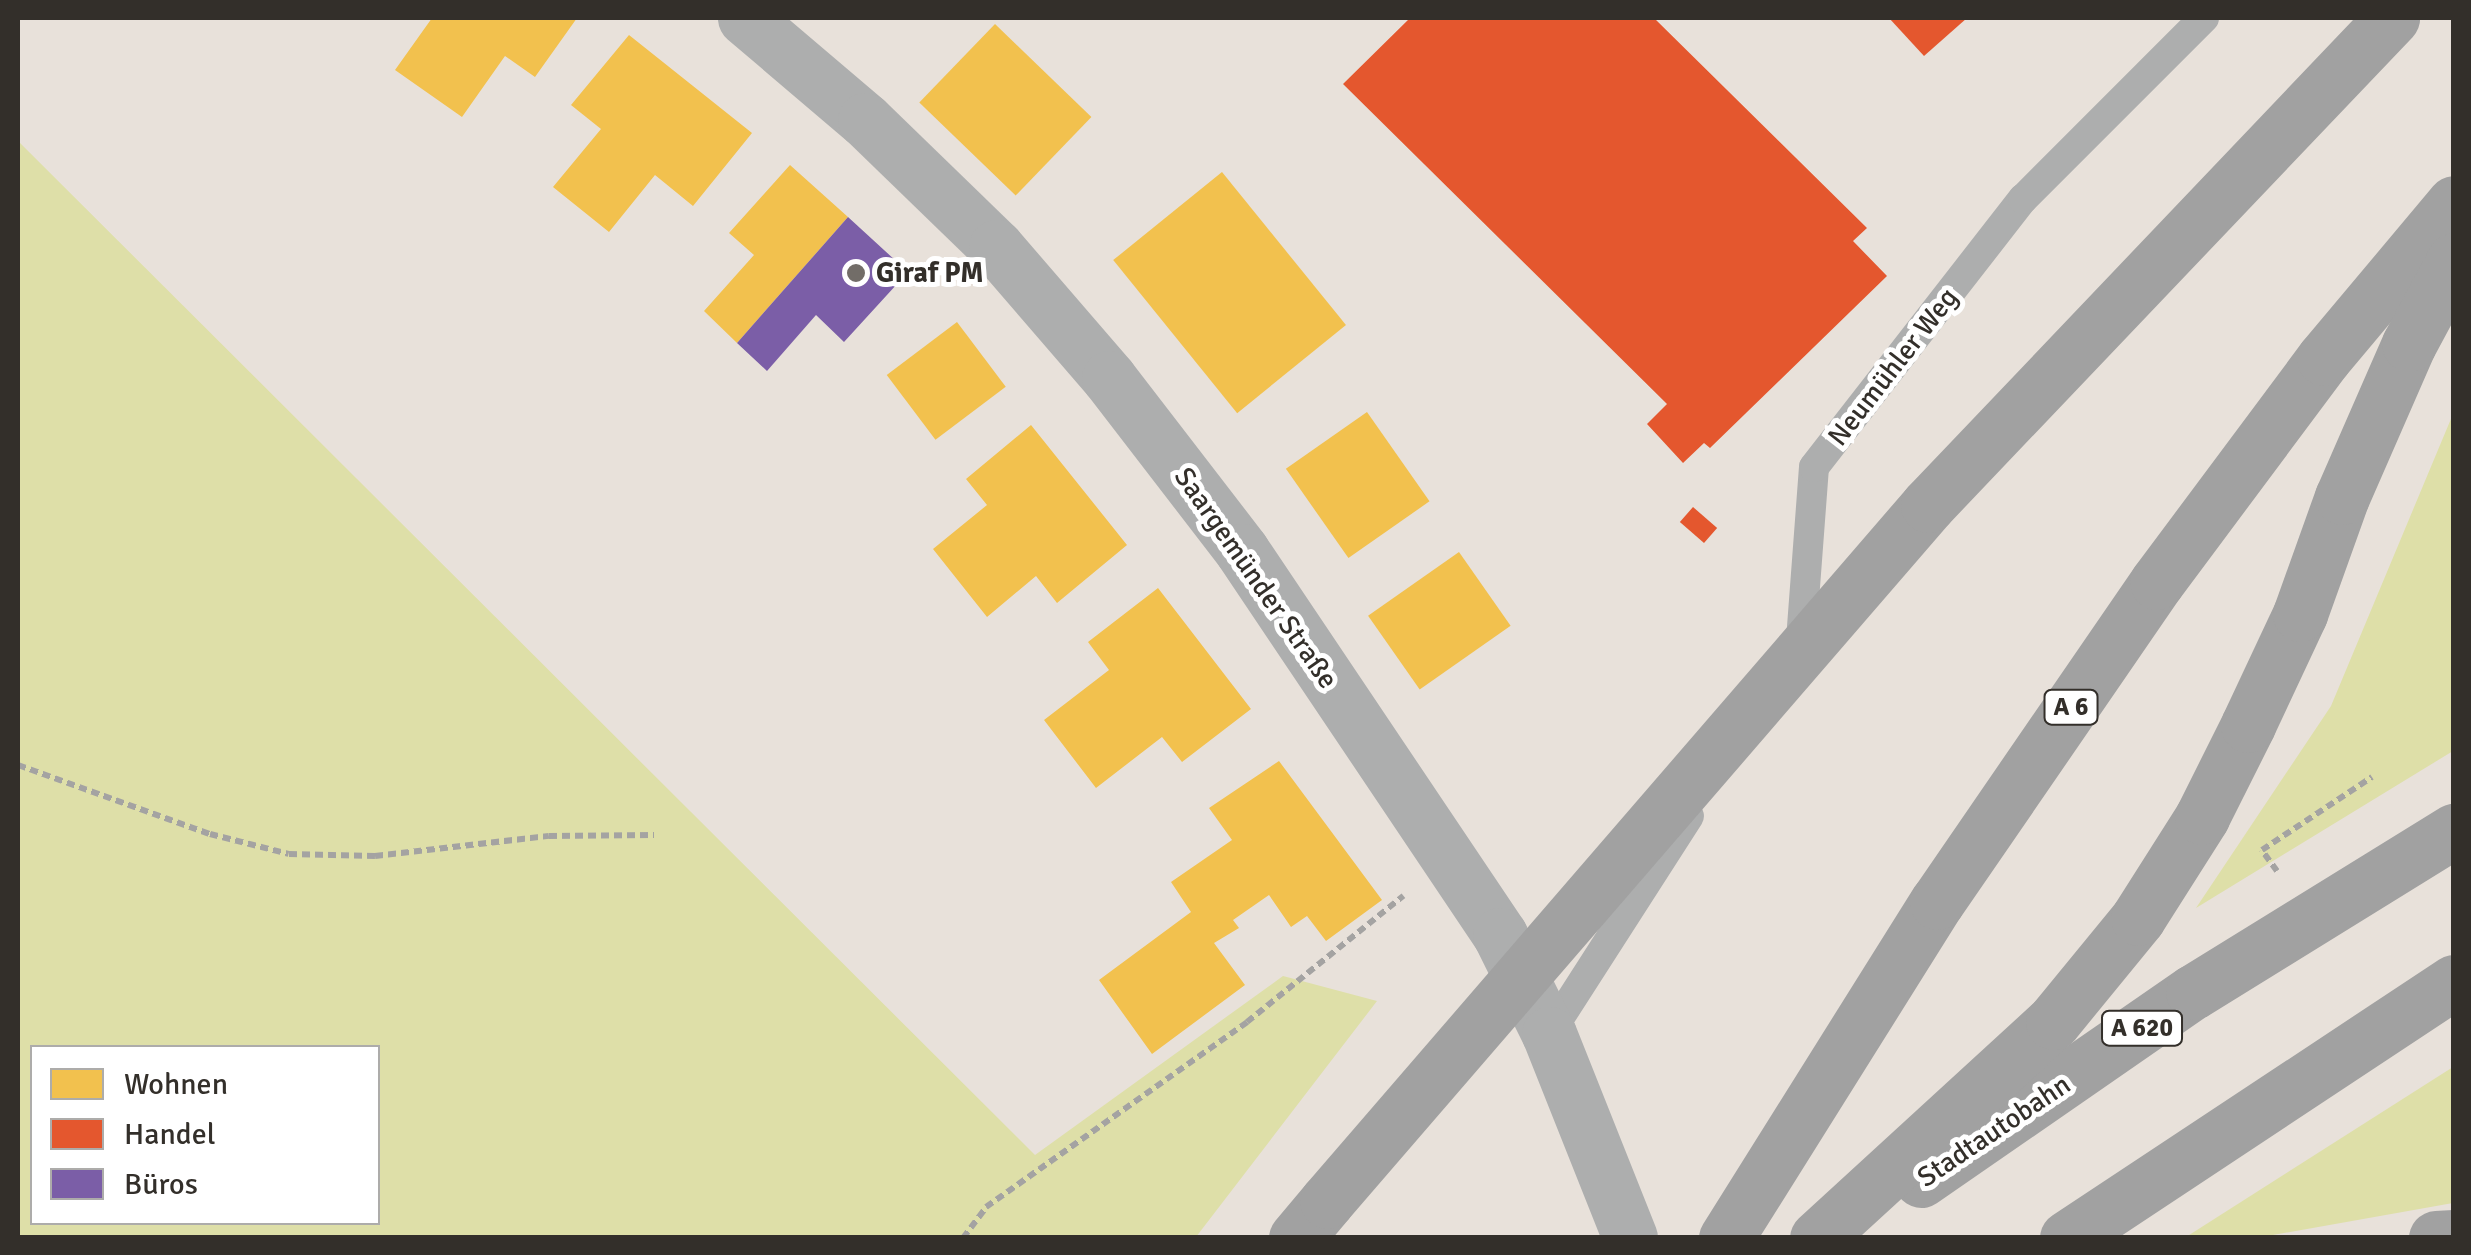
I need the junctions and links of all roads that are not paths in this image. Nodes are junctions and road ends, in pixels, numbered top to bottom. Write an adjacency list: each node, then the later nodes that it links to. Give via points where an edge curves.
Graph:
1 (745, 18): 8 (street, Saargemünder Straße, via 996,247 1109,378 1242,551 1450,859 1500,935)
2 (2204, 18): 8 (lane, Neumühler Weg, via 2022,200 1814,467 1801,640)
3 (2392, 18): 9 (highway, bridge, via 1928,504)
4 (2454, 202): 12 (highway, A 6, via 2324,358 2158,582 1937,902)
5 (2454, 260): 13 (highway, via 2408,344 2248,725 2202,817 2138,918 2053,1022)
6 (2454, 831): 14 (highway, Stadtautobahn / A 620, via 2193,992)
7 (2454, 982): 15 (highway)
8 (1549, 1034): 11 (street, Saargemünder Straße)
9 (1312, 1219)
10 (2454, 1237): 16 (highway)
11 (1630, 1238)
12 (1726, 1238)
13 (1817, 1238)
14 (1838, 1238)
15 (2068, 1238)
16 (2436, 1238)

